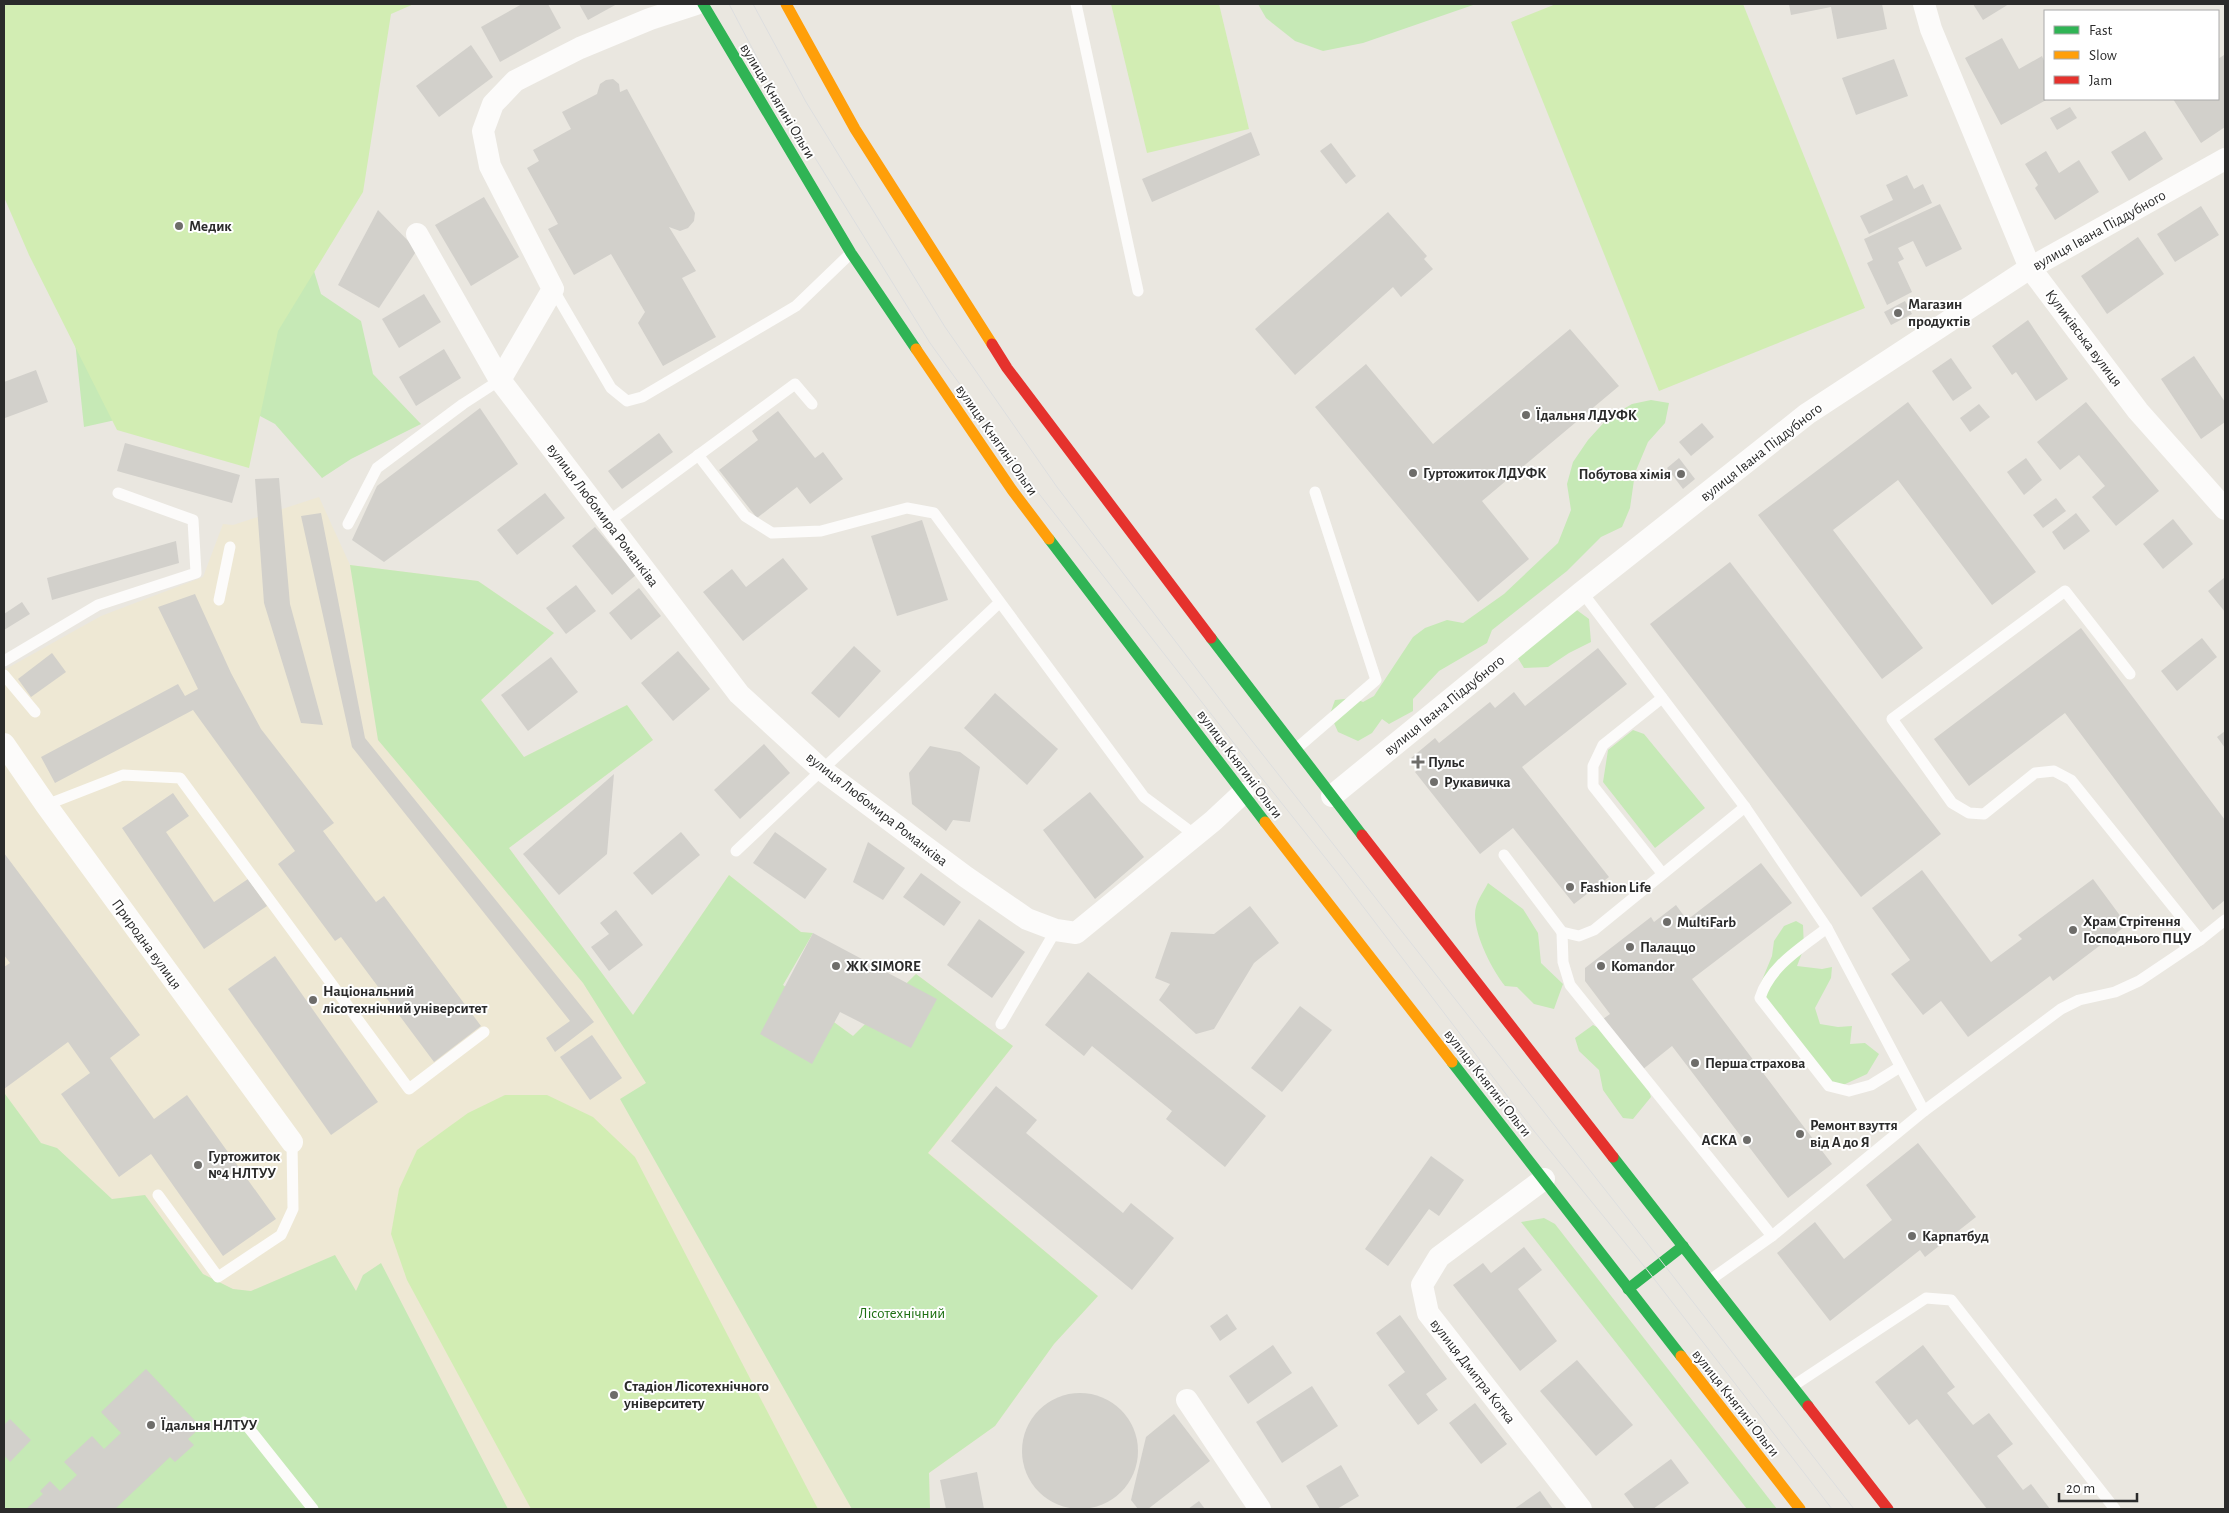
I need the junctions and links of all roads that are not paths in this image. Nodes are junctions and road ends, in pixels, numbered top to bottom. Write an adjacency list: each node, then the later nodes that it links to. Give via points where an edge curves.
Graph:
1 (696, 4): 10 (street, via 580,48 516,81 493,104 483,131 490,166)
2 (702, 4): 8 (main road, вулиця Княгині Ольги)
3 (786, 4): 30 (main road, via 860,137 1007,368)
4 (1076, 4): 11 (lane)
5 (1924, 4): 9 (street, Куликівська вулиця, via 1931,29)
6 (2225, 159): 9 (street, вулиця Івана Піддубного)
7 (417, 234): 12 (street, вулиця Любомира Романківа)
8 (851, 253): 10 (lane, via 796,306 642,397 627,401 611,388); 32 (main road, вулиця Княгині Ольги, via 1012,490)
9 (2030, 268): 17 (street, Куликівська вулиця, via 2138,411); 21 (street, вулиця Івана Піддубного, via 1807,414)
10 (553, 289): 12 (street)
11 (1138, 291)
12 (500, 380): 18 (street, вулиця Любомира Романківа); 19 (lane, via 377,468)
13 (812, 404): 14 (lane, via 795,384)
14 (698, 455): 18 (lane); 23 (lane, via 745,516 772,533 821,531 907,508 934,514)
15 (1315, 492): 30 (lane, via 1376,680)
16 (118, 493): 24 (lane, via 193,520 196,573 98,605)
17 (2225, 510)
18 (609, 521): 31 (street, вулиця Любомира Романківа, via 739,694)
19 (348, 524)
20 (230, 547): 22 (lane)
21 (1582, 592): 27 (lane); 33 (street, вулиця Івана Піддубного)
22 (219, 600)
23 (999, 603): 31 (lane); 36 (lane, via 1144,797)
24 (4, 660)
25 (2130, 674): 44 (lane, via 2065,591 1892,719 1952,803 1969,814 1984,814 2036,774 2054,771 2071,780)
26 (4, 675): 28 (lane)
27 (1662, 698): 35 (lane); 39 (lane, via 1603,745 1593,766 1593,786)
28 (35, 712)
29 (4, 744): 34 (street, Природна вулиця)
30 (1296, 750): 33 (main road)
31 (822, 770): 37 (lane); 42 (street, вулиця Любомира Романківа, via 1027,919)
32 (1243, 793): 36 (street, вулиця Любомира Романківа); 50 (main road, вулиця Княгині Ольги)
33 (1332, 796): 53 (main road)
34 (46, 805): 46 (lane, via 123,776 180,778 409,1089); 49 (street, Природна вулиця)
35 (1745, 807): 39 (lane); 41 (lane)
36 (1195, 835): 42 (street, вулиця Любомира Романківа, via 1076,933)
37 (736, 851)
38 (1504, 855): 43 (lane)
39 (1662, 874): 43 (lane, via 1594,930 1579,936)
40 (2225, 920): 44 (lane)
41 (1827, 928): 47 (lane); 47 (lane, via 1779,966 1765,983 1760,998 1829,1086 1849,1091 1864,1087)
42 (1056, 930): 45 (lane)
43 (1562, 932): 52 (lane, via 1563,962 1570,985)
44 (2200, 940): 48 (lane, via 2139,982 2115,992 2079,1000 2061,1009)
45 (1001, 1024)
46 (484, 1032)
47 (1900, 1067): 48 (lane)
48 (1924, 1112): 52 (lane)
49 (292, 1142): 51 (lane, via 293,1209 281,1235 218,1277)
50 (1544, 1179): 55 (main road, вулиця Княгині Ольги); 61 (street, вулиця Дмитра Котка, via 1439,1257 1422,1285 1428,1313)
51 (158, 1195)
52 (1772, 1236): 54 (lane)
53 (1683, 1246): 54 (main road); 55 (main road)
54 (1710, 1280): 56 (main road)
55 (1628, 1289): 62 (main road, вулиця Княгині Ольги)
56 (1793, 1386): 63 (main road); 64 (lane, via 1926,1298 1951,1300)
57 (1187, 1400): 60 (street)
58 (244, 1422): 59 (lane)
59 (313, 1509)
60 (1260, 1509)
61 (1582, 1509)
62 (1800, 1509)
63 (1888, 1509)
64 (2115, 1509)

